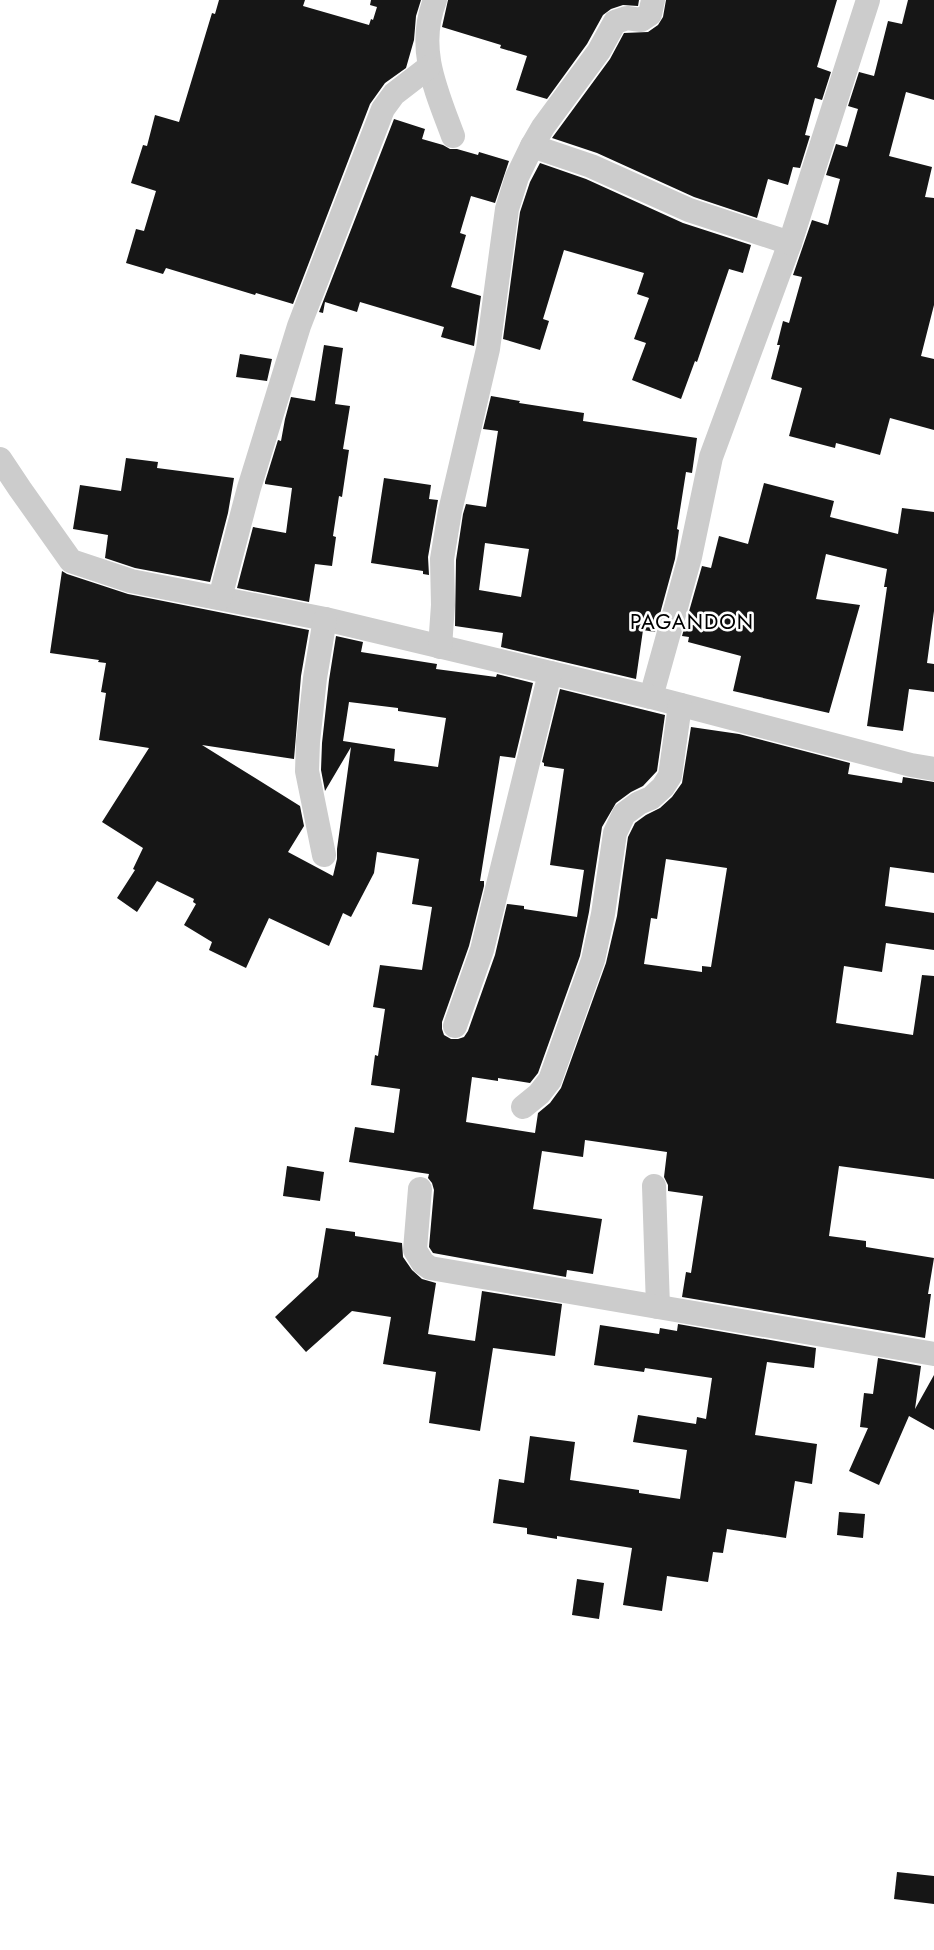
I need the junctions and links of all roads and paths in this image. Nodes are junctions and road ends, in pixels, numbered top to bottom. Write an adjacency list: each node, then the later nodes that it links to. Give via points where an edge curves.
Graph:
1 (435, 0): 4 (street, via 426,39)
2 (653, 0): 6 (street, via 650,14 641,20 627,18 615,22 599,52)
3 (868, 0): 7 (street)
4 (429, 67): 5 (street); 9 (street, via 394,94 383,108 299,326)
5 (453, 136)
6 (532, 146): 7 (street, via 591,166 689,210); 11 (street, via 517,177 507,210 488,349 450,511 442,559)
7 (790, 243): 13 (street, via 711,457 690,557)
8 (0, 459): 9 (street, via 71,561 131,581)
9 (220, 598): 10 (street)
10 (325, 619): 11 (street); 16 (street, via 312,706 307,771)
11 (440, 647): 12 (street)
12 (550, 674): 13 (street); 17 (street, via 482,950)
13 (650, 697): 14 (street)
14 (680, 705): 15 (street); 18 (street, via 670,776 651,798 624,814 615,833 593,960 550,1080)
15 (934, 769)
16 (324, 855)
17 (455, 1026)
18 (523, 1107)
19 (654, 1186): 21 (street)
20 (420, 1189): 21 (street, via 415,1250 430,1268)
21 (658, 1307): 22 (street)
22 (934, 1354)

